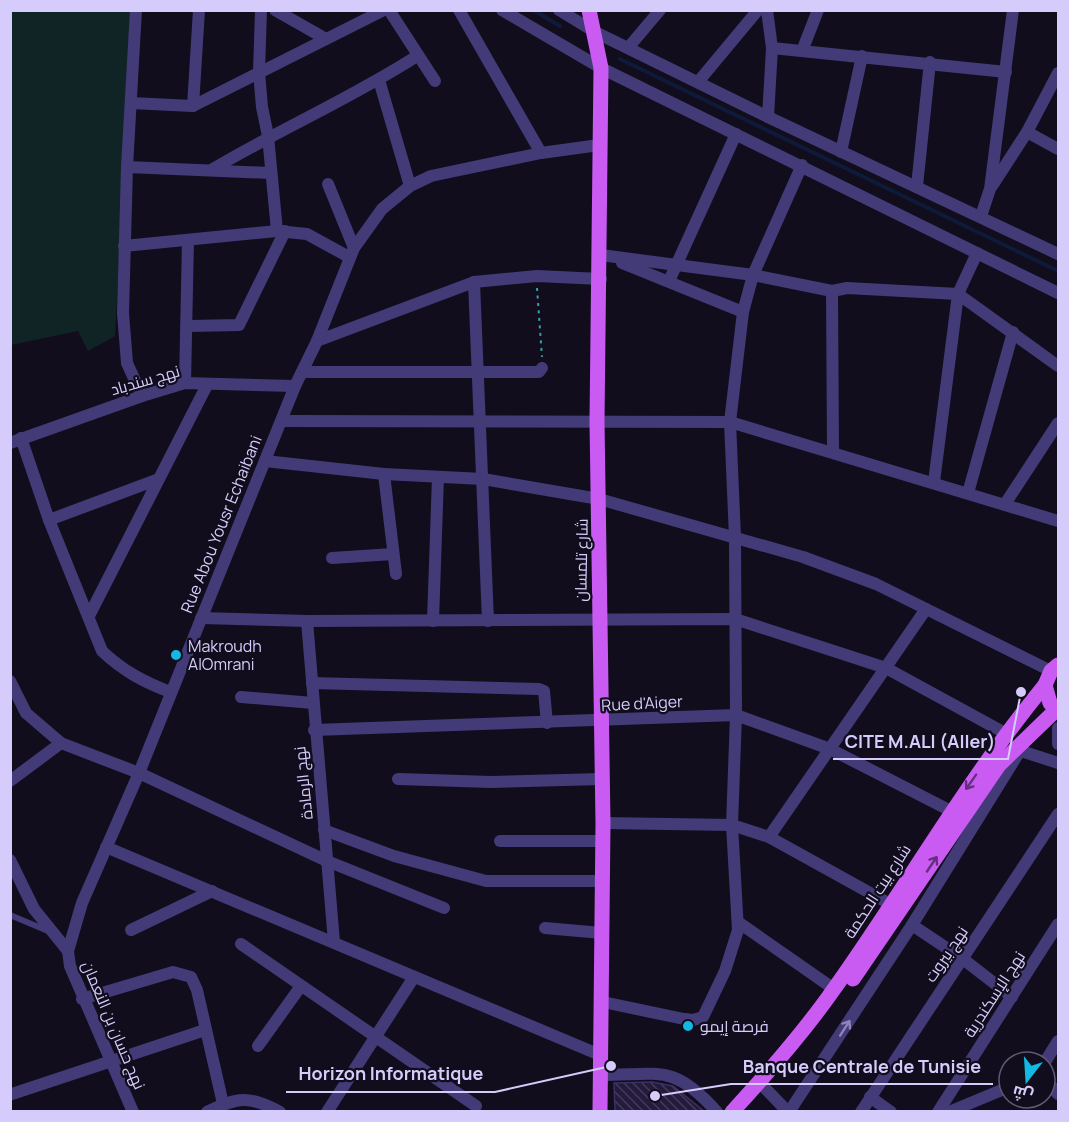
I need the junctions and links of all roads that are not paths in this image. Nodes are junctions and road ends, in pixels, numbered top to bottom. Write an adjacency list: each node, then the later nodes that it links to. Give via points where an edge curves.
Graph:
1 (136, 10): 31 (street)
2 (199, 10): 32 (street)
3 (261, 10): 25 (street)
4 (275, 10): 17 (street)
5 (384, 10): 17 (street)
6 (389, 10): 21 (street)
7 (459, 10): 40 (street)
8 (502, 10): 24 (street)
9 (559, 10): 16 (street)
10 (589, 10): 16 (main road, شارع تلمسان)
11 (660, 10): 18 (street)
12 (758, 10): 30 (street)
13 (767, 10): 19 (street)
14 (818, 10): 20 (street)
15 (1013, 10): 26 (street)
16 (595, 32): 18 (street); 24 (main road, شارع تلمسان)
17 (326, 39): 25 (street)
18 (628, 48): 30 (street)
19 (772, 48): 20 (street); 33 (street)
20 (802, 51): 22 (street)
21 (417, 56): 28 (street); 29 (street)
22 (862, 56): 23 (street); 39 (street)
23 (930, 63): 26 (street); 47 (street)
24 (601, 68): 35 (street); 37 (main road, شارع تلمسان)
25 (259, 72): 32 (street); 36 (street)
26 (1006, 72): 48 (street)
27 (1059, 73): 34 (street)
28 (379, 80): 36 (street); 46 (street)
29 (435, 81)
30 (698, 82): 33 (street)
31 (131, 103): 32 (street); 42 (street)
32 (193, 106)
33 (768, 117): 39 (street)
34 (1027, 132): 38 (street); 48 (street)
35 (736, 134): 41 (street); 57 (street)
36 (268, 136): 43 (street); 44 (street)
37 (599, 145): 40 (street, Rue Abou Yousr Echaibani); 56 (main road, شارع تلمسان)
38 (1059, 149)
39 (841, 152): 47 (street)
40 (541, 153): 46 (street, Rue Abou Yousr Echaibani, via 432,176)
41 (802, 165): 54 (street); 58 (street)
42 (127, 167): 43 (street); 52 (street)
43 (213, 169): 44 (street)
44 (270, 173): 50 (street)
45 (328, 184): 53 (street)
46 (410, 186): 53 (street, Rue Abou Yousr Echaibani, via 382,209)
47 (917, 186): 49 (street)
48 (990, 189): 49 (street)
49 (981, 216): 55 (street)
50 (281, 231): 51 (street); 53 (street, via 307,234); 66 (street, via 239,325)
51 (188, 240): 52 (street); 66 (street)
52 (124, 246): 76 (street, via 124,345 127,363)
53 (351, 252): 68 (street, Rue Abou Yousr Echaibani)
54 (977, 253): 63 (street); 64 (street)
55 (1059, 254)
56 (601, 255): 57 (street); 59 (main road, شارع تلمسان); 60 (street)
57 (674, 265): 58 (street); 60 (street)
58 (753, 275): 62 (street); 65 (street)
59 (601, 279): 61 (street, via 537,276); 78 (main road, شارع تلمسان)
60 (669, 281): 65 (street)
61 (474, 282): 68 (street); 72 (street)
62 (832, 291): 64 (street, via 858,288); 83 (street)
63 (1059, 293)
64 (958, 294): 67 (street); 89 (street)
65 (743, 312): 80 (street)
66 (189, 326): 73 (street)
67 (1013, 332): 69 (street); 90 (street)
68 (317, 341): 71 (street, Rue Abou Yousr Echaibani)
69 (1059, 366)
70 (543, 368): 72 (street, via 539,372)
71 (302, 372): 72 (street); 75 (street, Rue Abou Yousr Echaibani)
72 (477, 373): 79 (street)
73 (185, 383): 74 (street, نهج سندباد); 76 (street, نهج سندباد)
74 (207, 385): 75 (street, نهج سندباد); 88 (street)
75 (295, 386): 77 (street, Rue Abou Yousr Echaibani)
76 (142, 396): 82 (street, نهج سندباد)
77 (282, 421): 79 (street); 84 (street, Rue Abou Yousr Echaibani)
78 (597, 421): 79 (street); 80 (street); 91 (main road, شارع تلمسان)
79 (478, 422): 87 (street)
80 (730, 422): 83 (street); 95 (street)
81 (1059, 423): 92 (street)
82 (16, 441): 93 (street)
83 (833, 452): 89 (street)
84 (265, 461): 85 (street); 101 (street, Rue Abou Yousr Echaibani)
85 (384, 474): 86 (street); 96 (street)
86 (438, 477): 87 (street); 105 (street)
87 (483, 479): 91 (street); 106 (street)
88 (156, 480): 93 (street); 100 (street)
89 (934, 482): 90 (street)
90 (968, 493): 92 (street)
91 (599, 499): 95 (street); 103 (main road, شارع تلمسان)
92 (1005, 504): 94 (street)
93 (49, 520): 100 (street)
94 (1059, 521)
95 (735, 537): 99 (street, via 803,556 876,584); 102 (street)
96 (393, 554): 97 (street); 98 (street)
97 (332, 558)
98 (396, 574)
99 (926, 609): 107 (street); 108 (street)
100 (89, 616): 111 (street, via 102,651 118,667)
101 (201, 618): 104 (street); 111 (street, Rue Abou Yousr Echaibani)
102 (735, 619): 103 (street); 107 (street); 115 (street)
103 (598, 620): 106 (street); 116 (main road, شارع تلمسان)
104 (307, 621): 105 (street); 110 (street, نهج الرمادة)
105 (433, 621): 106 (street)
106 (488, 621)
107 (886, 668): 120 (street); 124 (street)
108 (1054, 670): 114 (main road, شارع بيت الحكمة, via 1050,703); 120 (main road, شارع بيت الحكمة)
109 (10, 681): 121 (street, via 26,713)
110 (312, 683): 113 (street, نهج الرمادة); 117 (street, via 539,689 544,691)
111 (170, 693): 126 (street, Rue Abou Yousr Echaibani)
112 (241, 697): 113 (street)
113 (313, 703): 119 (street, نهج الرمادة)
114 (1058, 710): 123 (main road, شارع بيت الحكمة)
115 (736, 715): 116 (street, Rue d'Aiger); 124 (street, Rue d'Aiger); 133 (street)
116 (601, 721): 117 (street, Rue d'Aiger); 128 (main road, شارع تلمسان)
117 (547, 723): 119 (street, Rue d'Aiger)
118 (1059, 728): 122 (street)
119 (314, 730): 134 (street, نهج الرمادة)
120 (1005, 733): 130 (main road, شارع بيت الحكمة, one-way to 130)
121 (61, 743): 126 (street); 129 (street)
122 (1059, 744)
123 (1024, 745): 125 (street); 148 (street); 169 (main road, شارع بيت الحكمة, one-way to 123, via 841,997 999,765)
124 (830, 749): 130 (street, Rue d'Aiger); 135 (street)
125 (1059, 763)
126 (139, 773): 138 (street, Rue Abou Yousr Echaibani); 140 (street)
127 (398, 779): 128 (street)
128 (601, 779): 132 (main road, شارع تلمسان)
129 (10, 782)
130 (951, 811): 143 (main road, شارع بيت الحكمة)
131 (1059, 814): 156 (street, نهج بيروت)
132 (603, 823): 133 (street); 137 (main road, شارع تلمسان)
133 (732, 825): 135 (street); 146 (street)
134 (324, 830): 140 (street, نهج الرمادة); 141 (street, via 394,856 486,881)
135 (769, 837): 143 (street)
136 (500, 841): 137 (street)
137 (602, 841): 141 (main road, شارع تلمسان)
138 (106, 847): 142 (street); 155 (street, نهج حسان بن النعمان, via 82,903)
139 (10, 860): 151 (street, نهج حسان بن النعمان, via 34,909)
140 (327, 861): 144 (street); 153 (street, نهج الرمادة)
141 (602, 881): 152 (main road, شارع تلمسان)
142 (212, 891): 150 (street); 153 (street)
143 (890, 904): 159 (main road, شارع بيت الحكمة)
144 (444, 908)
145 (10, 915): 151 (lane)
146 (738, 922): 159 (street); 162 (street, via 737,940 703,1017 684,1019)
147 (1059, 924): 160 (street, نهج الإسكندرية)
148 (912, 926): 156 (street); 183 (street, one-way to 148)
149 (545, 928): 152 (street)
150 (131, 930)
151 (51, 932): 155 (street, نهج حسان بن النعمان)
152 (602, 933): 162 (main road, شارع تلمسان)
153 (334, 942): 157 (street)
154 (241, 944): 158 (street)
155 (68, 951): 161 (street, نهج حسان بن النعمان)
156 (963, 959): 160 (street); 172 (street, نهج بيروت)
157 (414, 977): 164 (street); 166 (street)
158 (301, 986): 164 (street); 165 (street)
159 (834, 989): 169 (main road, شارع بيت الحكمة)
160 (1011, 997): 186 (street, نهج الإسكندرية)
161 (82, 999): 163 (street, via 180,972 192,976 195,982); 167 (street, نهج حسان بن النعمان)
162 (603, 1002): 166 (main road, شارع تلمسان)
163 (205, 1030): 167 (street); 173 (street)
164 (374, 1037): 174 (street); 178 (street)
165 (258, 1046)
166 (600, 1055): 168 (main road, شارع تلمسان)
167 (110, 1060): 171 (street); 175 (street, نهج حسان بن النعمان)
168 (601, 1075): 179 (main road, شارع تلمسان); 180 (street, via 670,1075 694,1089)
169 (763, 1086): 181 (main road, شارع بيت الحكمة); 182 (main road, شارع بيت الحكمة); 183 (street)
170 (997, 1092): 187 (street)
171 (12, 1094)
172 (870, 1097): 184 (street, نهج بيروت); 185 (street)
173 (223, 1104): 176 (street); 177 (street, via 252,1098)
174 (476, 1106)
175 (133, 1112)
176 (207, 1112)
177 (280, 1112)
178 (327, 1112)
179 (600, 1112)
180 (717, 1112)
181 (732, 1112)
182 (745, 1112)
183 (789, 1112)
184 (861, 1112)
185 (891, 1112)
186 (938, 1112)
187 (949, 1112)

